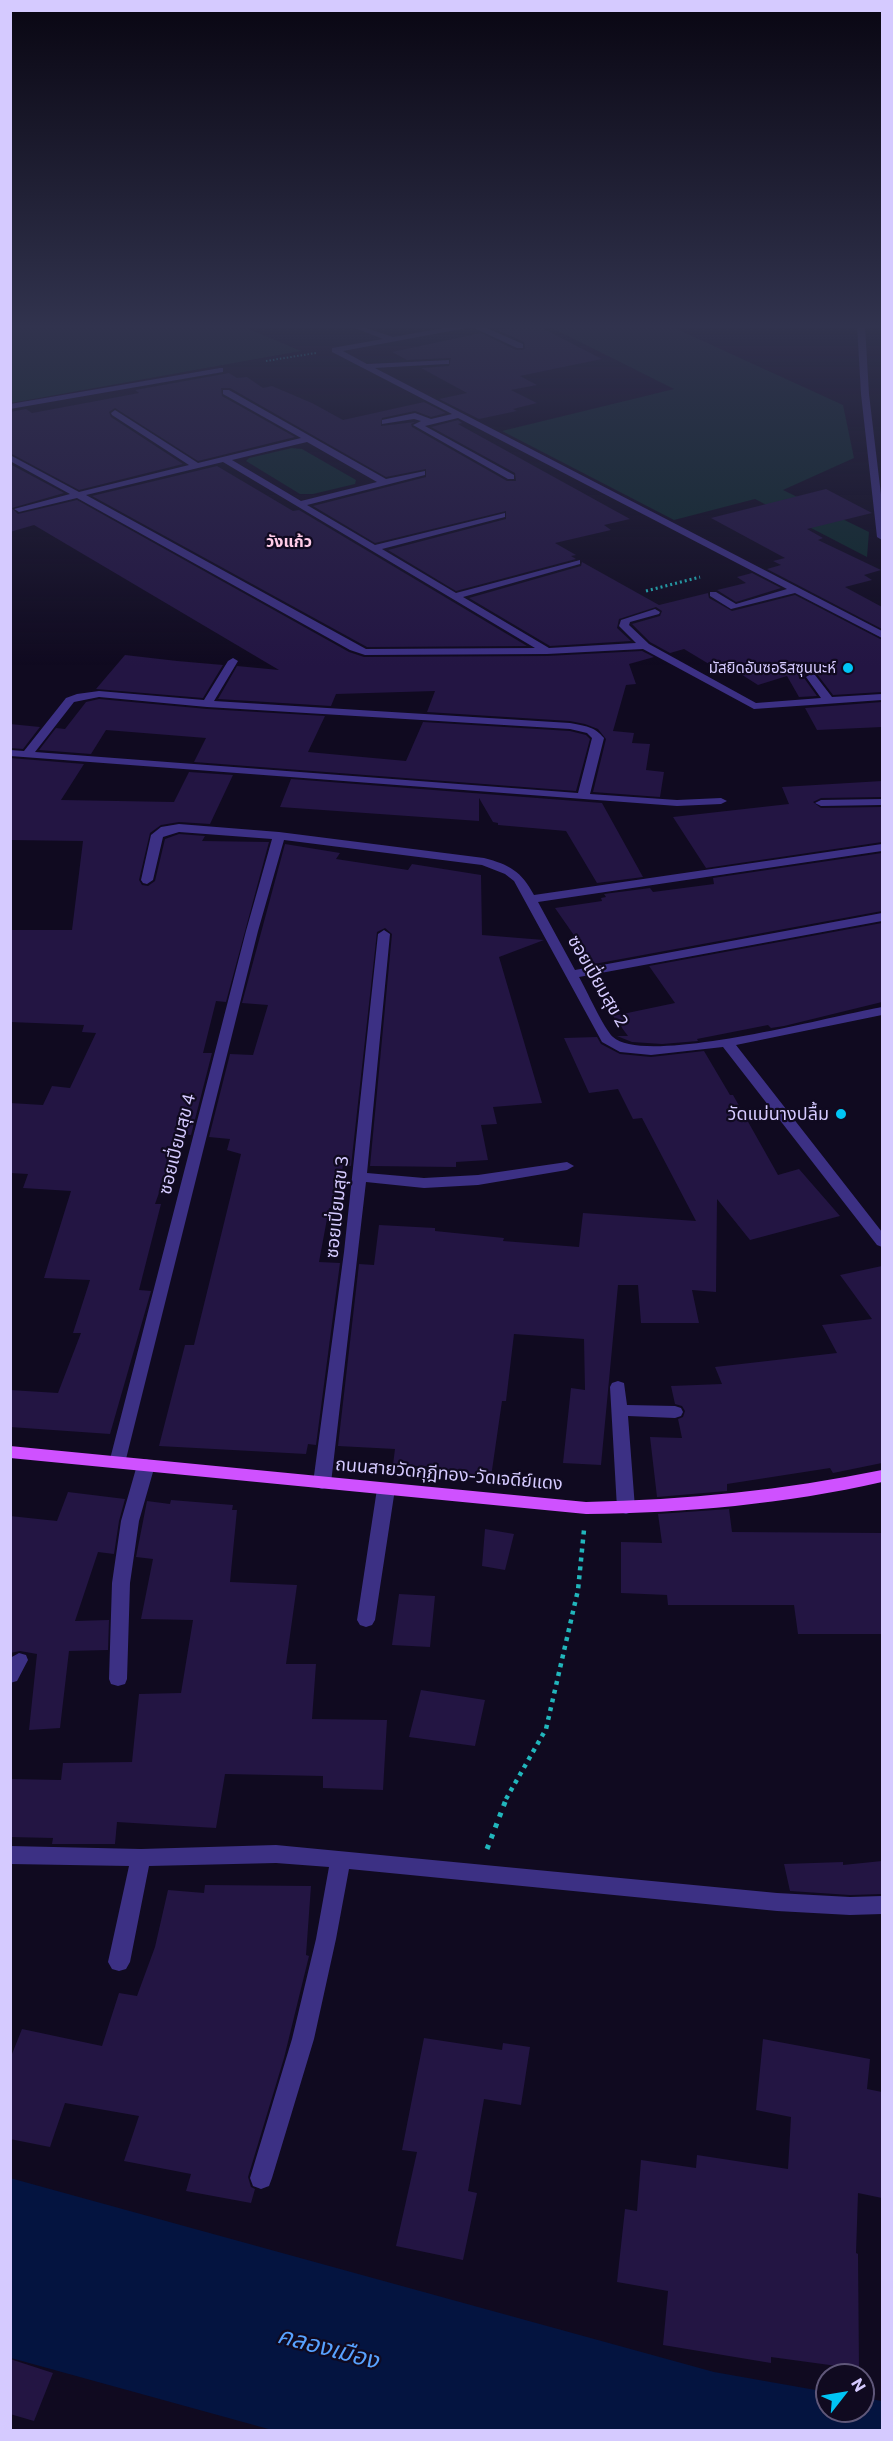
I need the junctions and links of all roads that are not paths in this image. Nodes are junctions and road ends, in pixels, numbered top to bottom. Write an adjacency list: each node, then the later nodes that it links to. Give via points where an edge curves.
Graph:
1 (155, 439): 8 (street)
2 (308, 439): 7 (street); 11 (street)
3 (442, 439): 10 (street)
4 (505, 439): 20 (street)
5 (871, 439): 16 (street)
6 (10, 457): 12 (street)
7 (224, 459): 8 (street); 13 (street)
8 (196, 466): 12 (street)
9 (422, 472): 11 (street)
10 (511, 477)
11 (384, 482): 13 (street)
12 (79, 494): 14 (street); 26 (street, via 354,648 379,653)
13 (299, 504): 18 (street)
14 (19, 509)
15 (502, 515): 18 (street)
16 (881, 519): 17 (street)
17 (882, 537)
18 (373, 548): 22 (street)
19 (577, 562): 22 (street)
20 (796, 590): 21 (street, via 735,607); 24 (street)
21 (713, 594)
22 (454, 596): 26 (street)
23 (655, 612): 25 (street, via 626,620 624,626)
24 (882, 635)
25 (645, 646): 26 (street); 30 (street, via 754,706)
26 (547, 651)
27 (233, 661): 31 (street)
28 (811, 677): 30 (street)
29 (882, 697): 30 (street)
30 (829, 701)
31 (207, 704): 33 (street, via 99,694 81,696 70,700); 34 (street, via 591,730 598,738)
32 (10, 753): 33 (street)
33 (27, 755): 34 (street)
34 (583, 797): 35 (street, via 677,803)
35 (721, 801)
36 (882, 802): 37 (street)
37 (821, 803)
38 (279, 836): 40 (street, ซอยเปี่ยมสุข 2, via 165,830 157,835); 41 (street, ซอยเปี่ยมสุข 2, via 484,862 519,879); 54 (street, ซอยเปี่ยมสุข 4)
39 (882, 847): 41 (street)
40 (147, 880)
41 (530, 899): 44 (street, ซอยเปี่ยมสุข 2)
42 (882, 917): 44 (street)
43 (384, 934): 48 (street, ซอยเปี่ยมสุข 3)
44 (572, 975): 46 (street, ซอยเปี่ยมสุข 2, via 607,1039 625,1049 651,1051)
45 (882, 1011): 46 (street, ซอยเปี่ยมสุข 2)
46 (728, 1043): 49 (street)
47 (567, 1166): 48 (street, via 478,1180 424,1183)
48 (360, 1177): 57 (street, ซอยเปี่ยมสุข 3)
49 (882, 1242)
50 (618, 1387): 51 (street)
51 (620, 1410): 52 (street); 59 (street)
52 (675, 1412)
53 (10, 1452): 54 (main road, ถนนสายวัดกุฎีทอง-วัดเจดีย์แดง)
54 (117, 1463): 55 (main road, ถนนสายวัดกุฎีทอง-วัดเจดีย์แดง)
55 (146, 1465): 57 (main road, ถนนสายวัดกุฎีทอง-วัดเจดีย์แดง); 61 (street, via 130,1521 121,1583)
56 (882, 1476): 59 (main road, ถนนสายวัดกุฎีทอง-วัดเจดีย์แดง, via 766,1498)
57 (322, 1483): 58 (main road, ถนนสายวัดกุฎีทอง-วัดเจดีย์แดง)
58 (386, 1489): 59 (main road, ถนนสายวัดกุฎีทอง-วัดเจดีย์แดง, via 586,1508); 60 (street)
59 (626, 1508)
60 (366, 1620)
61 (118, 1679)
62 (10, 1855): 63 (street)
63 (141, 1858): 64 (street, via 276,1854); 66 (street)
64 (340, 1860): 65 (street, via 777,1902); 67 (street, via 303,2038)
65 (882, 1905)
66 (119, 1962)
67 (261, 2178)

